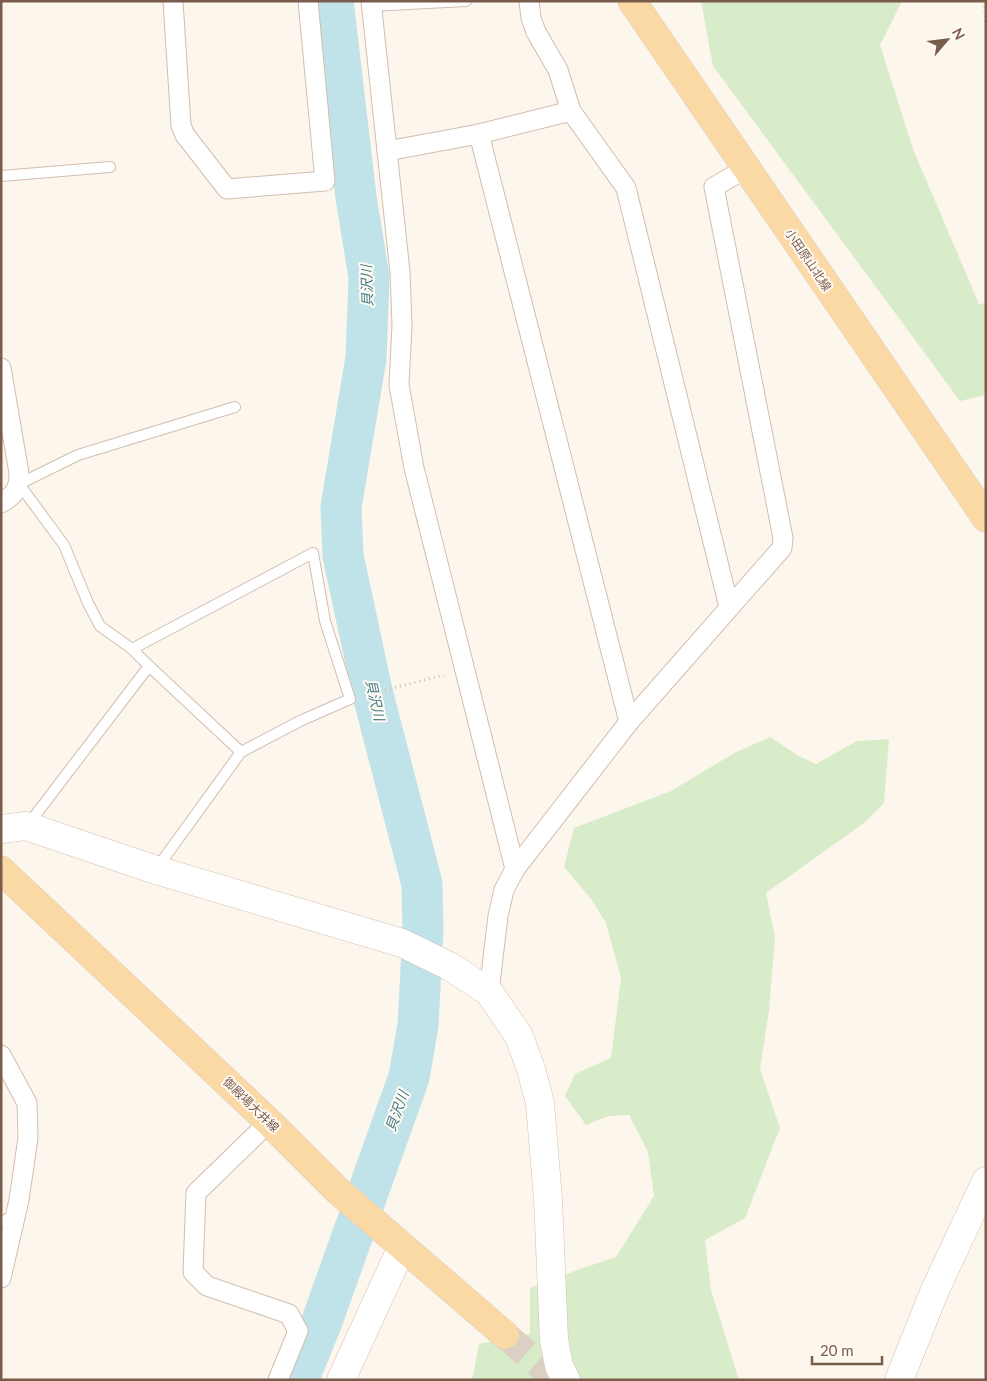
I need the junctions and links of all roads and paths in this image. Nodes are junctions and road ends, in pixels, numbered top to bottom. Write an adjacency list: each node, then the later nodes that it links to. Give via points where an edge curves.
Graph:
1 (173, 1): 2 (street, via 181,126 227,189 325,181)
2 (308, 1)
3 (466, 1): 7 (lane)
4 (529, 1): 9 (street, via 536,32 558,70)
5 (632, 1): 13 (main road, 小田原山北線)
6 (984, 1): 8 (path)
7 (371, 4): 11 (street)
8 (986, 25)
9 (571, 111): 10 (street); 20 (street, via 626,188)
10 (480, 134): 11 (street); 25 (street)
11 (387, 151): 23 (street, via 400,272 399,385 414,468)
12 (110, 167): 14 (lane)
13 (746, 169): 19 (main road, 小田原山北線); 20 (street, via 714,187 783,538 782,548)
14 (1, 176)
15 (1, 368): 17 (street)
16 (235, 407): 17 (lane, via 78,455)
17 (19, 484): 18 (street); 21 (lane, via 64,545 100,626)
18 (1, 503)
19 (986, 518)
20 (729, 607): 25 (street)
21 (132, 649): 22 (lane); 24 (lane, via 313,552 325,621)
22 (149, 666): 26 (lane); 27 (lane)
23 (464, 669): 24 (path); 28 (street)
24 (350, 699): 26 (lane)
25 (629, 722): 28 (street)
26 (241, 752): 30 (lane)
27 (14, 828): 30 (street)
28 (515, 869): 31 (street, via 504,890 498,916)
29 (1, 870): 33 (main road, 御殿場大井線)
30 (156, 870): 31 (street, via 402,943 451,967)
31 (489, 992): 41 (street, via 519,1036 540,1103 554,1340 559,1366)
32 (3, 1062): 35 (street, via 27,1103 28,1138)
33 (269, 1122): 36 (main road, 御殿場大井線, via 337,1190); 39 (street, via 196,1193 193,1272 207,1286 289,1314 298,1330)
34 (986, 1181): 42 (street, via 935,1290)
35 (8, 1219): 37 (street)
36 (402, 1247): 38 (main road, 御殿場大井線); 40 (street)
37 (1, 1278)
38 (505, 1335)
39 (278, 1380)
40 (341, 1380)
41 (566, 1380)
42 (900, 1380)

